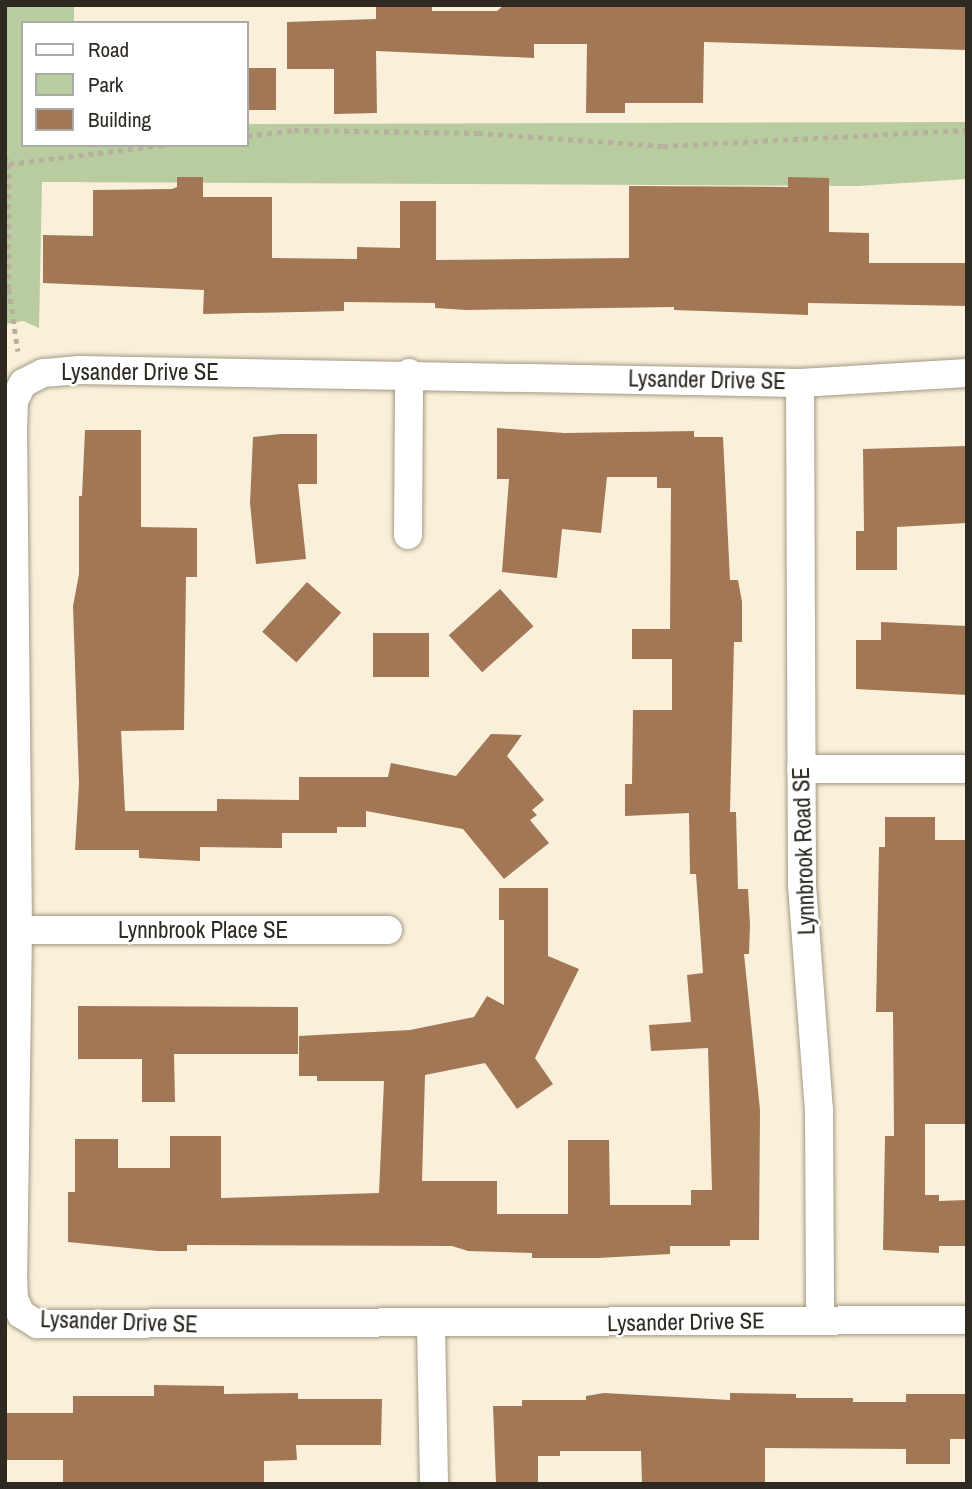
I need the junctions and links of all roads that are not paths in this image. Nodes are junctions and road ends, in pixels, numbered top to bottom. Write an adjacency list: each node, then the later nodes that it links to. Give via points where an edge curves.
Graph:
1 (409, 373): 3 (street, Lysander Drive SE); 4 (street); 7 (street, Lysander Drive SE, via 79,370 43,373 23,383 14,401 13,427)
2 (967, 373): 3 (street, Lysander Drive SE)
3 (800, 383): 5 (street, Lynnbrook Road SE)
4 (408, 535)
5 (801, 769): 6 (street); 9 (street, Lynnbrook Road SE, via 802,885 819,1109)
6 (967, 769)
7 (18, 930): 8 (street, Lynnbrook Place SE); 11 (street, Lysander Drive SE, via 13,1273 14,1299 22,1314 37,1324)
8 (388, 930)
9 (820, 1319): 10 (street, Lysander Drive SE); 11 (street, Lysander Drive SE)
10 (967, 1320)
11 (431, 1326): 12 (street)
12 (434, 1484)

